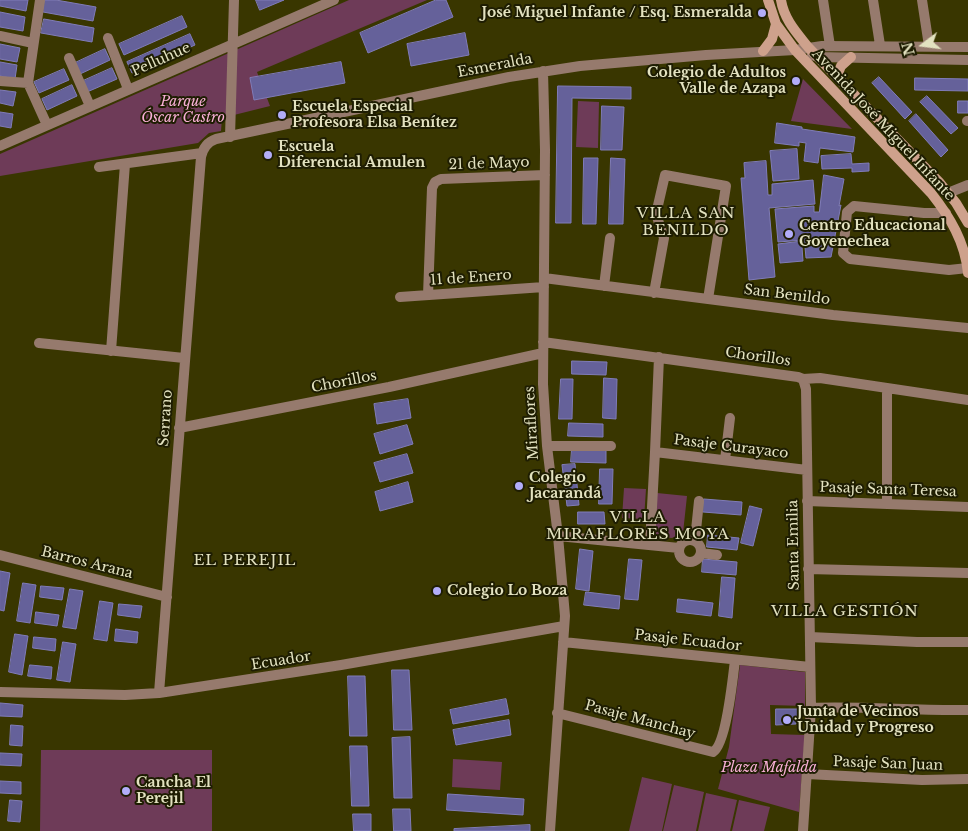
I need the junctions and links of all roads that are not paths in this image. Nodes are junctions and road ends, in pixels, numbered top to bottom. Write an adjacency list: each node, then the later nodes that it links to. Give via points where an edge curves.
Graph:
1 (40, 0): 12 (street)
2 (234, 0): 13 (street)
3 (334, 0): 13 (street, Pelluhue)
4 (768, 0): 9 (main road, Avenida José Miguel Infante)
5 (781, 0): 17 (main road, Avenida José Miguel Infante, via 789,24)
6 (823, 0): 15 (street)
7 (873, 0): 14 (street)
8 (922, 0): 16 (street)
9 (776, 24): 19 (main road, Avenida José Miguel Infante); 20 (main road, via 772,39)
10 (0, 36): 12 (street)
11 (108, 38): 29 (street)
12 (33, 43): 28 (street)
13 (233, 43): 29 (street, Pelluhue); 32 (street)
14 (880, 45): 15 (street, Esmeralda); 16 (street, Esmeralda)
15 (830, 46): 17 (street, Esmeralda)
16 (929, 46): 18 (street, Esmeralda)
17 (808, 47): 19 (street, Esmeralda); 21 (main road, Avenida José Miguel Infante)
18 (968, 47)
19 (795, 50): 20 (street, Esmeralda); 21 (street, Esmeralda); 40 (main road, Avenida José Miguel Infante, via 932,193)
20 (763, 51): 25 (street, Esmeralda)
21 (818, 57): 22 (street, Esmeralda); 26 (main road, Avenida José Miguel Infante)
22 (851, 57): 24 (street, Esmeralda); 26 (main road, via 841,66)
23 (69, 58): 30 (street)
24 (968, 60)
25 (544, 71): 32 (street, Esmeralda); 37 (street, Miraflores)
26 (837, 76): 39 (main road, Avenida José Miguel Infante)
27 (0, 81): 28 (street)
28 (28, 83): 31 (street)
29 (128, 89): 30 (street, Pelluhue)
30 (90, 106): 31 (street, Pelluhue)
31 (47, 125): 33 (street, Pelluhue)
32 (230, 136): 34 (street, Esmeralda, via 212,141)
33 (0, 146)
34 (204, 149): 35 (street, Esmeralda); 57 (street, Serrano)
35 (125, 164): 36 (street, Esmeralda); 54 (street)
36 (99, 167)
37 (544, 175): 45 (street, Miraflores); 48 (street, 21 de Mayo, via 441,179 435,182 432,188)
38 (968, 185): 39 (street)
39 (948, 193): 41 (main road, Avenida José Miguel Infante)
40 (946, 213): 43 (main road, Avenida José Miguel Infante, via 961,243); 43 (street, via 851,207 846,222 845,256 953,271)
41 (968, 223)
42 (610, 238): 46 (street)
43 (968, 268): 44 (main road, Avenida José Miguel Infante)
44 (968, 273)
45 (544, 283): 46 (street, San Benildo); 48 (street, 11 de Enero); 52 (street, Miraflores)
46 (604, 286): 47 (street, San Benildo)
47 (654, 293): 50 (street, San Benildo); 50 (street, via 664,238 656,214 664,175 726,186)
48 (428, 295): 49 (street, 11 de Enero)
49 (400, 297)
50 (708, 299): 51 (street, San Benildo)
51 (968, 328)
52 (543, 342): 55 (street, Miraflores); 56 (street, Chorillos)
53 (39, 343): 54 (street)
54 (111, 351): 57 (street)
55 (543, 353): 62 (street, Chorillos); 63 (street, Miraflores)
56 (659, 357): 58 (street, Chorillos); 65 (street)
57 (184, 358): 62 (street, Serrano)
58 (803, 380): 59 (street, Chorillos, via 816,378); 67 (street, Santa Emilia, via 806,389)
59 (887, 388): 60 (street, Chorillos); 70 (street)
60 (968, 400)
61 (730, 418): 66 (street)
62 (179, 428): 81 (street, Serrano)
63 (546, 446): 64 (street); 72 (street, Miraflores)
64 (611, 446)
65 (655, 452): 66 (street, Pasaje Curayaco); 74 (street, Pasaje Curayaco)
66 (725, 460): 67 (street, Pasaje Curayaco)
67 (807, 470): 69 (street, Santa Emilia)
68 (699, 501): 73 (street)
69 (808, 501): 70 (street, Pasaje Santa Teresa); 79 (street, Santa Emilia)
70 (888, 504): 71 (street, Pasaje Santa Teresa)
71 (968, 506)
72 (558, 536): 74 (street); 82 (street, Miraflores)
73 (695, 540): 75 (street, via 683,542); 76 (street)
74 (650, 544): 75 (street)
75 (679, 548): 76 (street, via 682,559 688,561 695,561)
76 (702, 553): 78 (street)
77 (0, 555): 81 (street, Barros Arana)
78 (717, 555)
79 (808, 569): 80 (street); 83 (street, Santa Emilia)
80 (968, 573)
81 (167, 597): 89 (street, Serrano)
82 (564, 626): 84 (street, Miraflores); 89 (street, Ecuador, via 351,664)
83 (810, 638): 85 (street); 87 (street, Santa Emilia)
84 (563, 642): 86 (street, Pasaje Ecuador); 92 (street, Miraflores)
85 (968, 642)
86 (736, 660): 87 (street, Pasaje Ecuador); 92 (street, Pasaje Manchay, via 727,717 716,751)
87 (810, 667): 90 (street, Santa Emilia)
88 (0, 692): 89 (street, Ecuador)
89 (159, 693)
90 (811, 708): 91 (street); 93 (street, Santa Emilia)
91 (968, 710)
92 (557, 713): 95 (street, Miraflores)
93 (807, 774): 94 (street, Pasaje San Juan); 96 (street, Santa Emilia)
94 (968, 779)
95 (550, 831)
96 (803, 831)

